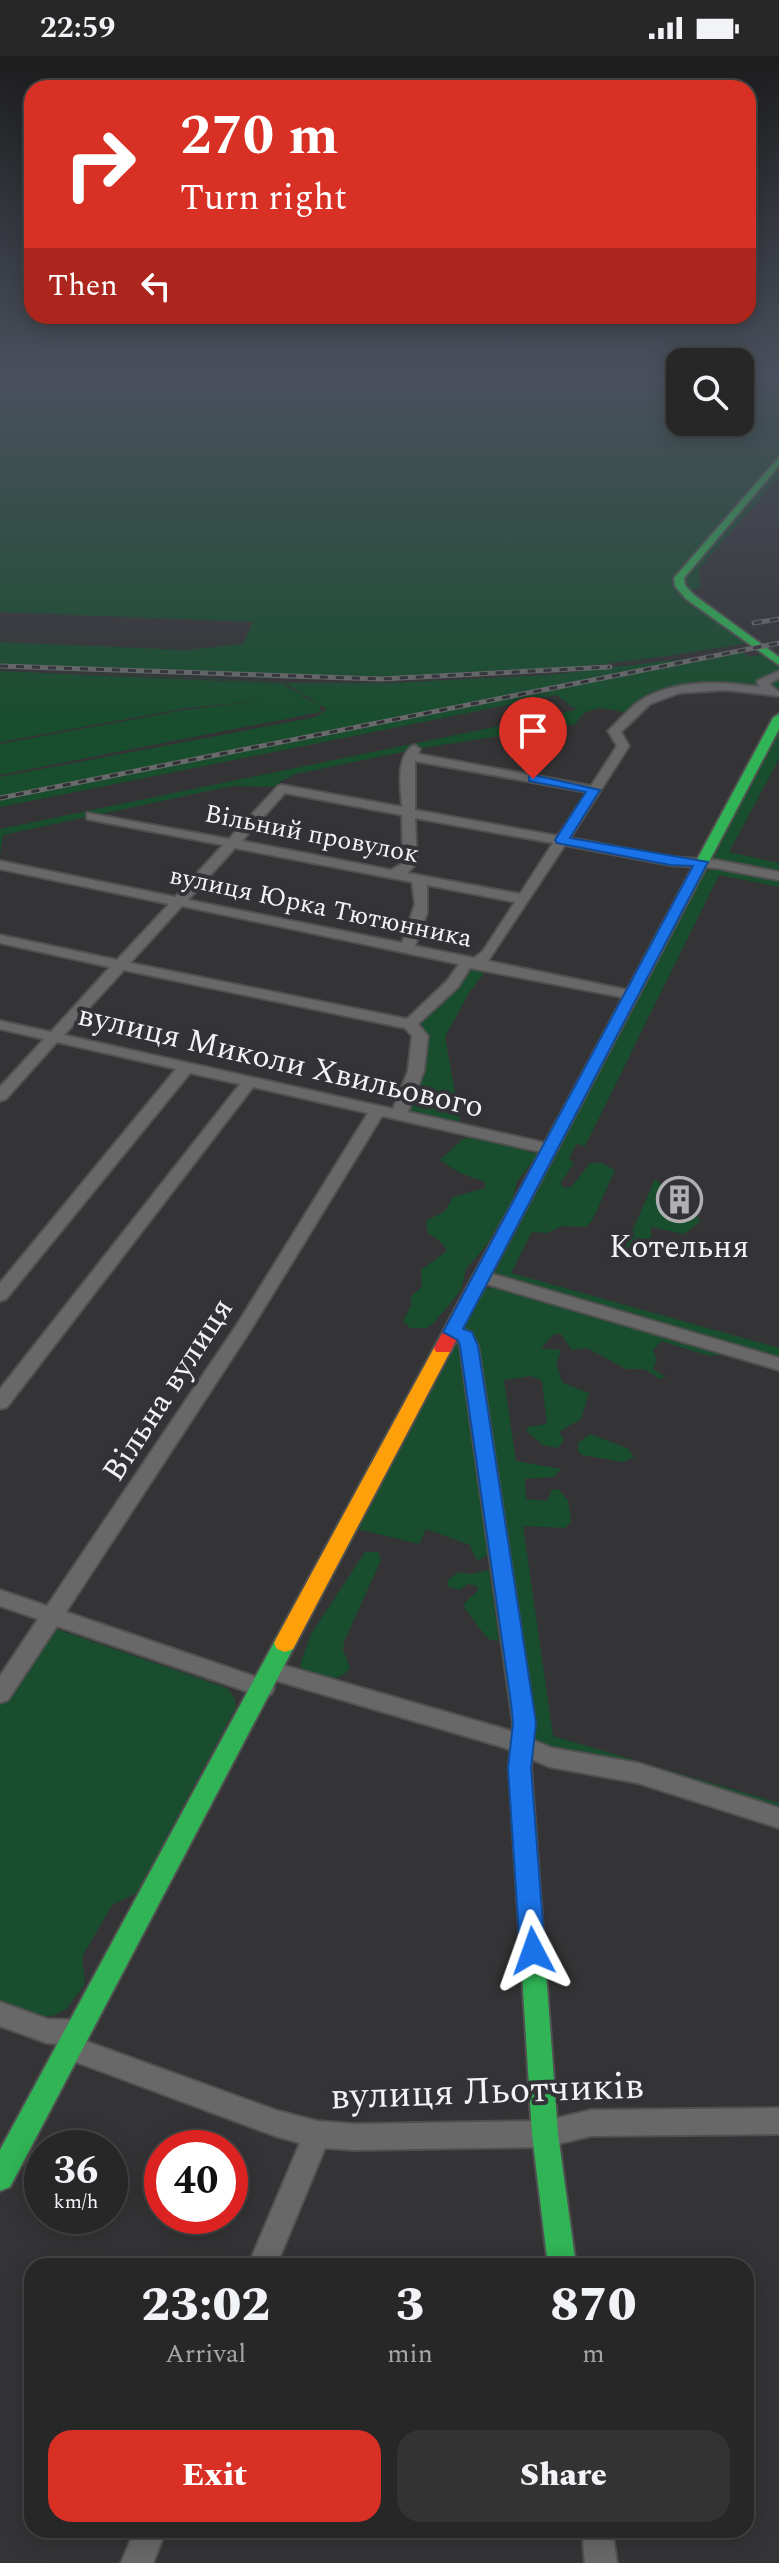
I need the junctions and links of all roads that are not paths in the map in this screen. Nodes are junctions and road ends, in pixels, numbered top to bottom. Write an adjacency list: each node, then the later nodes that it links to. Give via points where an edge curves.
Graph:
1 (753, 491): 2 (street, via 679,578 680,586)
2 (779, 662)
3 (779, 674): 4 (street, via 761,683)
4 (777, 694): 6 (street, via 729,684 682,689 648,701 614,731 623,746)
5 (779, 718): 11 (street)
6 (594, 790): 7 (street, via 413,753 407,765); 9 (street)
7 (406, 812): 9 (street); 10 (street, via 282,789); 13 (street, via 410,863)
8 (92, 816): 10 (street, Вільний провулок)
9 (562, 840): 11 (street); 16 (street)
10 (233, 841): 13 (street, Вільний провулок); 17 (street)
11 (702, 862): 14 (street); 22 (street)
12 (0, 865): 17 (street, вулиця Юрка Тютюнника)
13 (394, 873): 15 (street, Вільний провулок)
14 (779, 876)
15 (418, 878): 16 (street, Вільний провулок); 19 (street, via 421,907)
16 (523, 899): 20 (street)
17 (180, 901): 19 (street, вулиця Юрка Тютюнника); 21 (street)
18 (0, 939): 21 (street)
19 (407, 947): 20 (street, вулиця Юрка Тютюнника)
20 (478, 962): 22 (street, вулиця Юрка Тютюнника); 23 (street, via 465,965 453,984)
21 (121, 964): 23 (street); 25 (street)
22 (632, 995): 31 (street)
23 (410, 1024): 30 (street, via 420,1036 416,1071)
24 (0, 1025): 25 (street, вулиця Миколи Хвильового)
25 (54, 1037): 26 (street, вулиця Миколи Хвильового); 28 (street)
26 (185, 1069): 27 (street, вулиця Миколи Хвильового); 33 (street)
27 (249, 1082): 29 (street, вулиця Миколи Хвильового); 36 (street)
28 (0, 1096)
29 (377, 1112): 30 (street, вулиця Миколи Хвильового); 38 (street, Вільна вулиця, via 244,1327)
30 (398, 1117): 31 (street, вулиця Миколи Хвильового)
31 (550, 1149): 32 (street)
32 (482, 1277): 34 (street); 35 (street)
33 (0, 1295)
34 (452, 1332): 39 (street); 41 (street, via 465,1336 469,1346 524,1723)
35 (779, 1364)
36 (0, 1402)
37 (0, 1598): 38 (street)
38 (52, 1616): 39 (street); 40 (street, Вільна вулиця)
39 (268, 1680): 41 (street); 44 (street)
40 (0, 1694)
41 (520, 1745): 42 (street, via 550,1757 649,1776); 47 (street)
42 (779, 1818)
43 (0, 2014): 44 (street, вулиця Льотчиків)
44 (72, 2040): 46 (street, вулиця Льотчиків, via 275,2123); 48 (street)
45 (779, 2121): 47 (street, вулиця Льотчиків, via 591,2123)
46 (317, 2134): 47 (street, вулиця Льотчиків); 49 (street)
47 (545, 2134): 50 (street)
48 (0, 2177)
49 (265, 2258)
50 (561, 2258)
51 (148, 2538): 53 (street)
52 (598, 2538): 54 (street)
53 (137, 2563)
54 (601, 2563)

